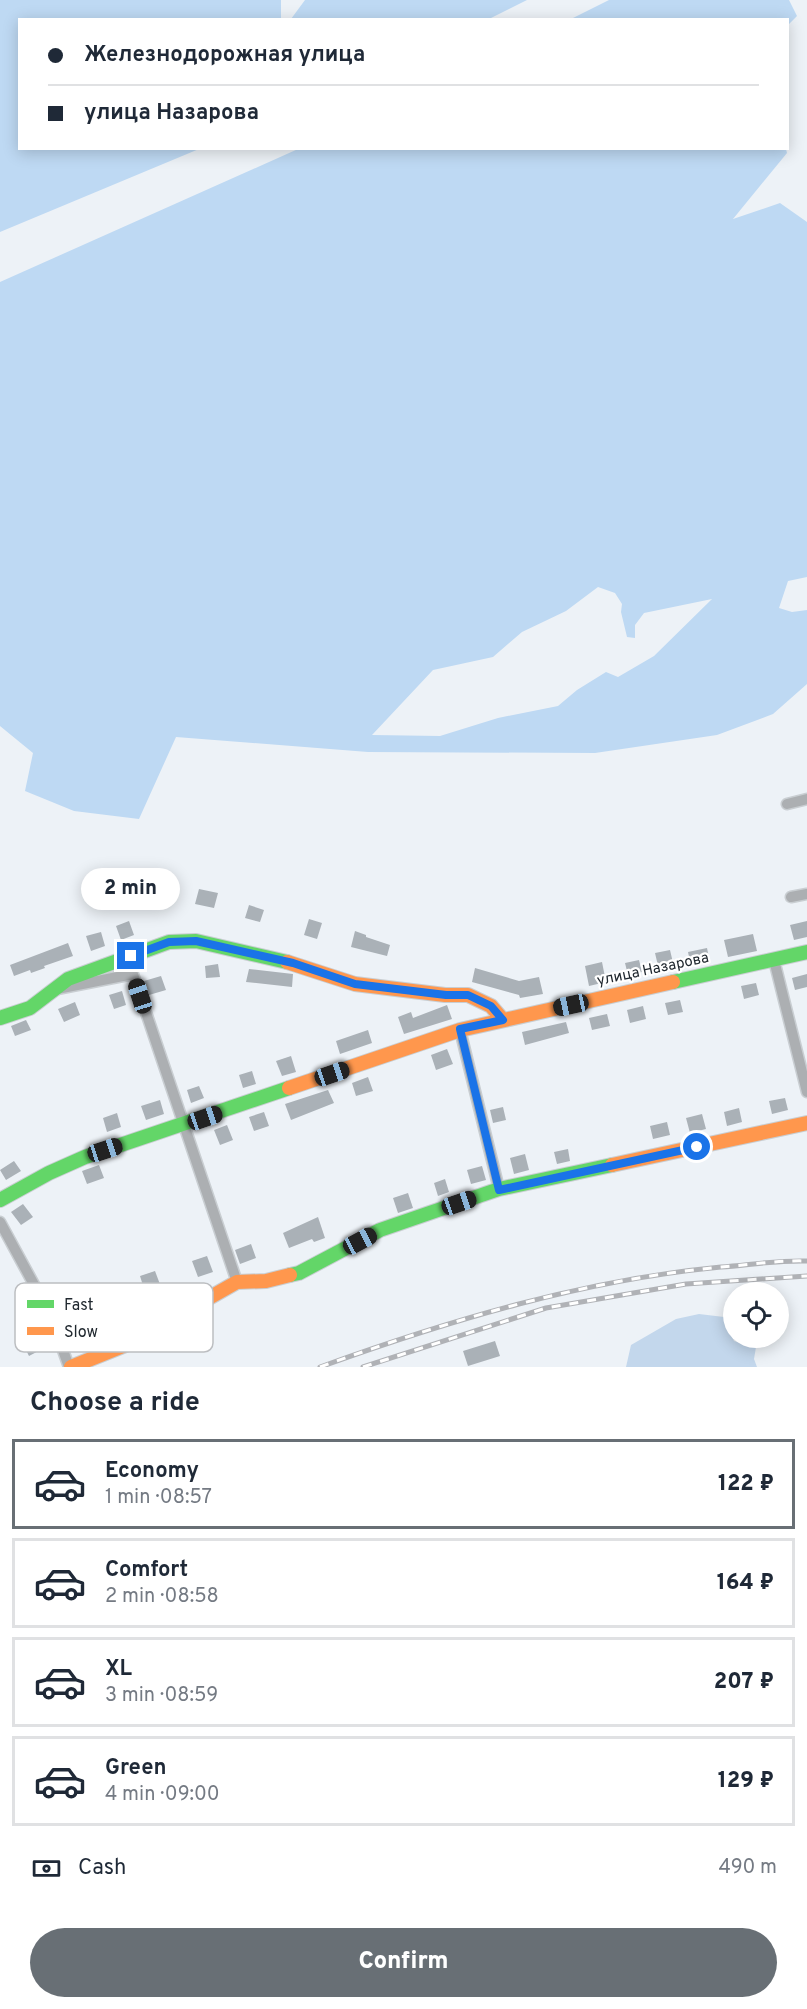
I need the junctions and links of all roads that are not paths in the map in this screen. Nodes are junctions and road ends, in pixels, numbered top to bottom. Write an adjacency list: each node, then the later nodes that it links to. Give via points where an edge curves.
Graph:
1 (807, 799): 2 (street)
2 (787, 804)
3 (807, 894): 4 (street)
4 (791, 897)
5 (807, 952): 6 (street, улица Назарова)
6 (774, 960): 9 (street, улица Назарова); 11 (street)
7 (57, 989): 8 (street, via 30,1008); 9 (street, via 68,979 169,942 196,941 293,963 355,984 468,995 491,1006); 14 (street, via 133,974)
8 (0, 1018)
9 (503, 1020): 10 (street, улица Назарова)
10 (460, 1029): 14 (street, улица Назарова); 15 (street)
11 (802, 1055): 12 (street)
12 (807, 1092)
13 (807, 1123): 15 (street)
14 (183, 1125): 16 (street, улица Назарова, via 85,1157); 18 (street)
15 (499, 1190): 18 (street, via 380,1230 299,1273 266,1281)
16 (0, 1200)
17 (0, 1222): 19 (street)
18 (237, 1281): 20 (street)
19 (33, 1283)
20 (213, 1295)
21 (64, 1352): 23 (street)
22 (108, 1352): 23 (street)
23 (70, 1367)

